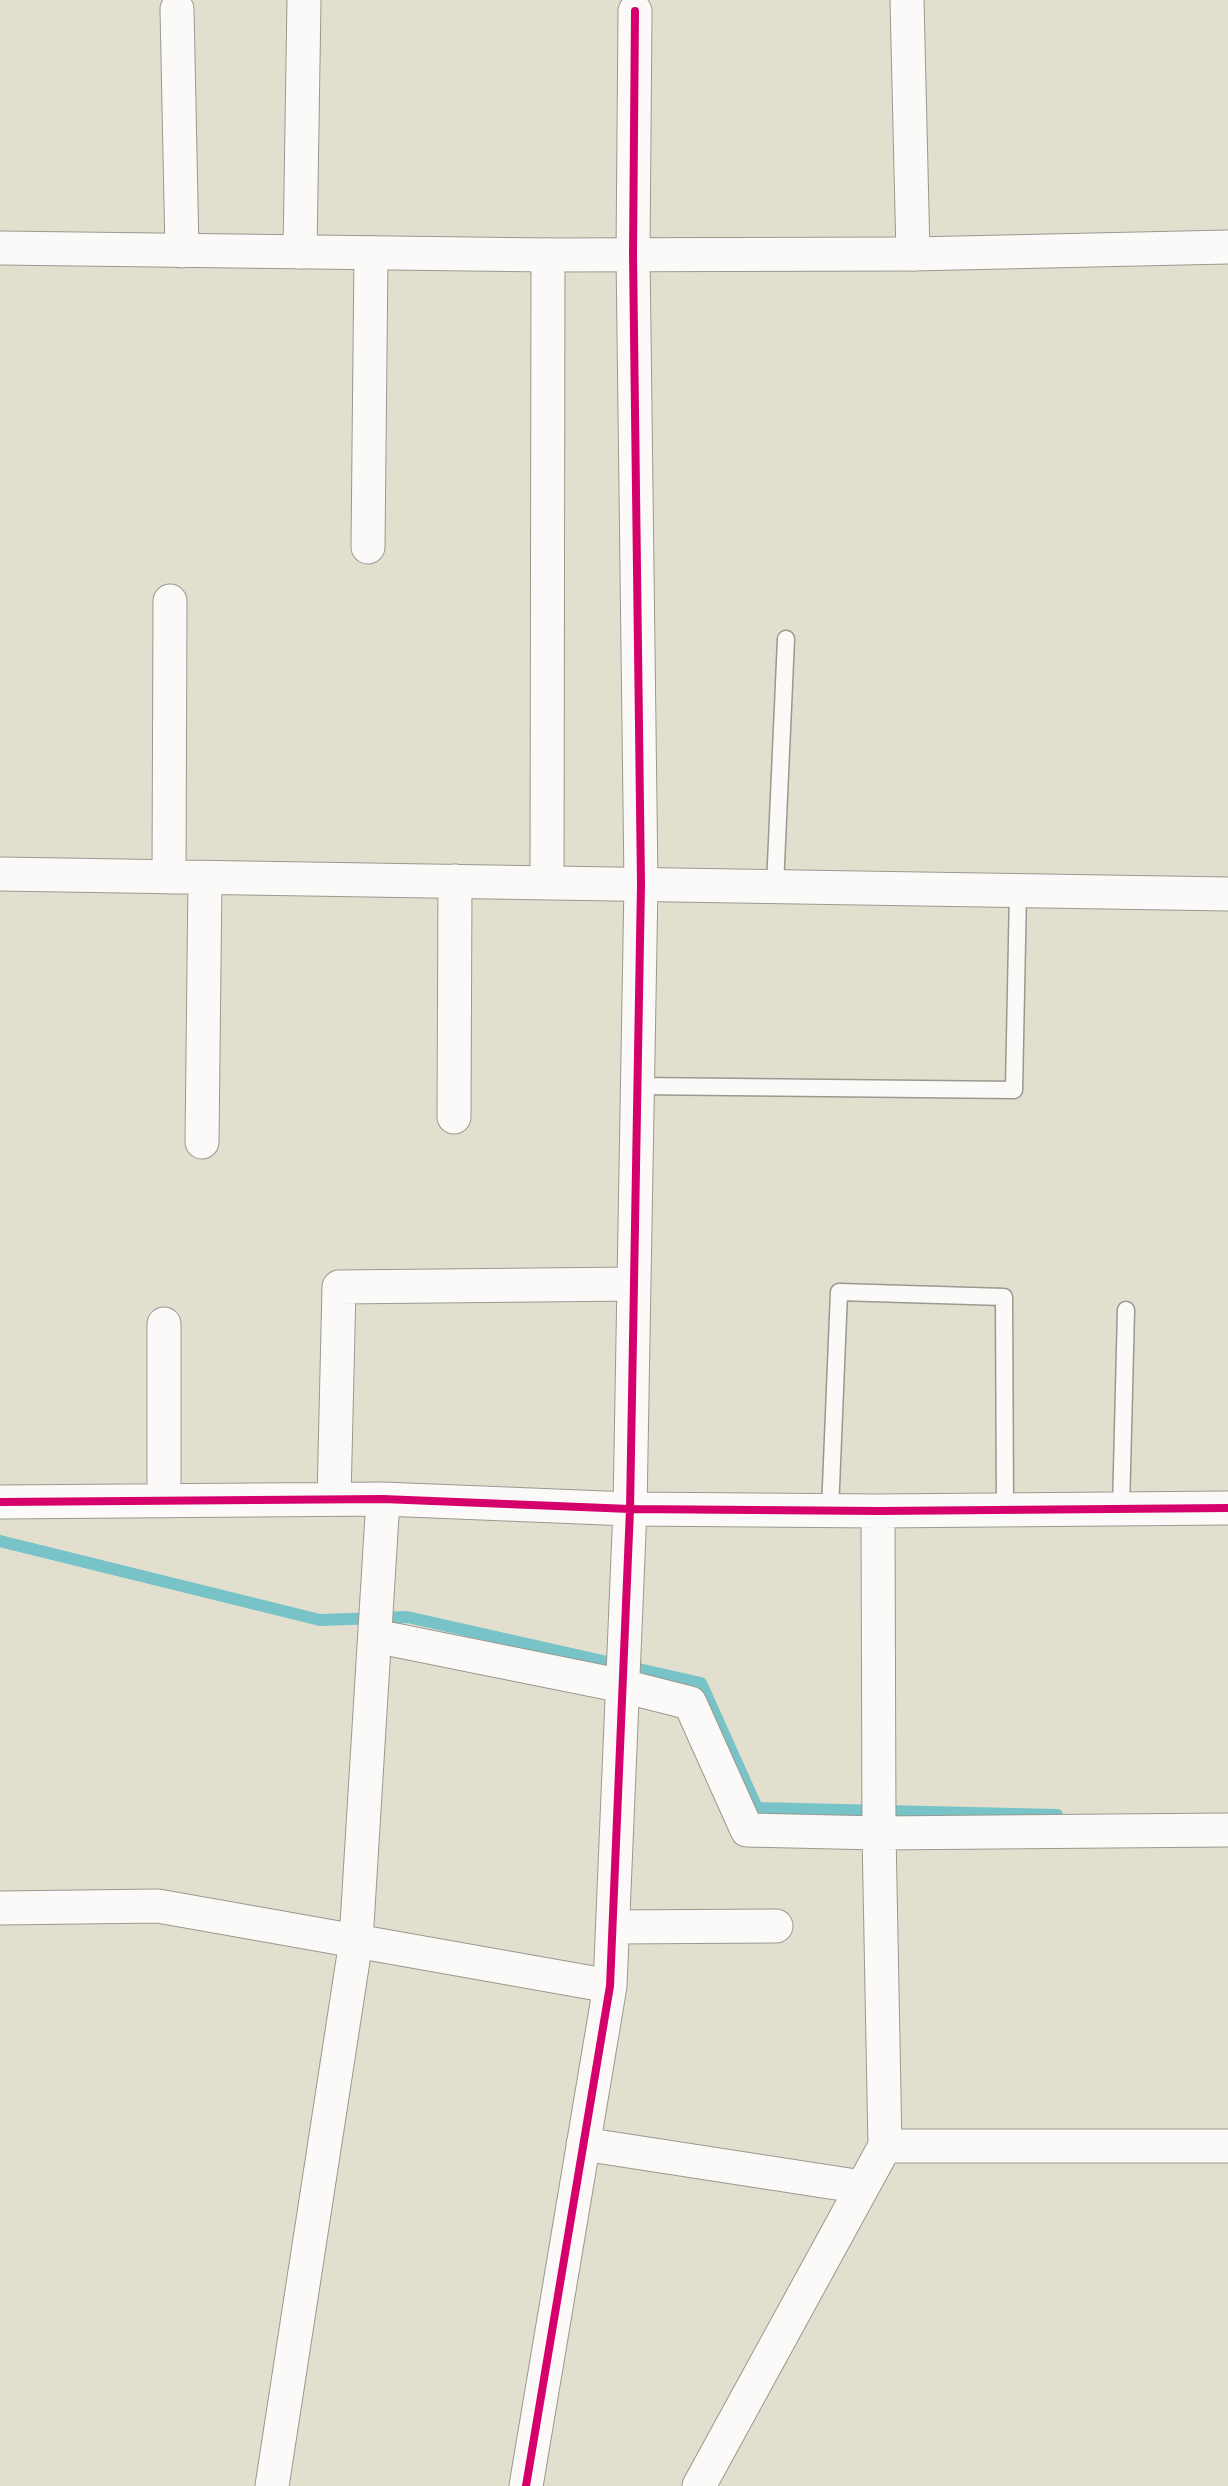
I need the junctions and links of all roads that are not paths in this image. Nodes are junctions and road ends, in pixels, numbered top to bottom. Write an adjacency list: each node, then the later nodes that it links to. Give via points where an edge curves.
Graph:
1 (304, 0): 8 (street)
2 (907, 0): 11 (street)
3 (177, 9): 7 (street)
4 (635, 11): 10 (street)
5 (1228, 247): 11 (street)
6 (0, 248): 7 (street)
7 (182, 250): 8 (street)
8 (300, 252): 9 (street)
9 (371, 253): 12 (street); 13 (street)
10 (633, 254): 11 (street); 12 (street); 21 (street)
11 (913, 254)
12 (548, 255): 20 (street)
13 (368, 547)
14 (170, 601): 17 (street)
15 (786, 639): 22 (lane)
16 (0, 874): 17 (street)
17 (169, 877): 18 (street)
18 (205, 878): 19 (street); 27 (street)
19 (455, 881): 20 (street); 26 (street)
20 (547, 883): 21 (street)
21 (641, 884): 22 (street); 25 (street)
22 (775, 886): 23 (street)
23 (1018, 891): 24 (street); 25 (lane, via 1014,1090)
24 (1228, 894)
25 (638, 1086): 28 (street)
26 (454, 1117)
27 (202, 1142)
28 (634, 1284): 31 (street, via 339,1287); 36 (street)
29 (1126, 1310): 37 (lane)
30 (164, 1324): 33 (street)
31 (334, 1499): 32 (street); 33 (street)
32 (384, 1499): 36 (street); 41 (street)
33 (164, 1501): 34 (street)
34 (0, 1502)
35 (1228, 1508): 37 (street)
36 (630, 1509): 39 (street); 42 (street)
37 (1122, 1509): 38 (street)
38 (1005, 1510): 39 (lane, via 1004,1297 839,1292); 40 (street)
39 (830, 1511): 40 (street)
40 (878, 1511): 44 (street)
41 (375, 1636): 42 (street); 48 (street)
42 (623, 1686): 44 (street, via 690,1703 747,1830); 47 (street)
43 (1228, 1830): 44 (street)
44 (879, 1833): 51 (street)
45 (0, 1908): 48 (street, via 158,1906)
46 (776, 1926): 47 (street)
47 (613, 1927): 49 (street)
48 (356, 1941): 49 (street); 54 (street)
49 (610, 1986): 50 (street)
50 (583, 2144): 53 (street); 55 (street)
51 (885, 2146): 52 (street); 53 (street)
52 (1228, 2146)
53 (862, 2187): 56 (street)
54 (272, 2486)
55 (525, 2486)
56 (699, 2486)

